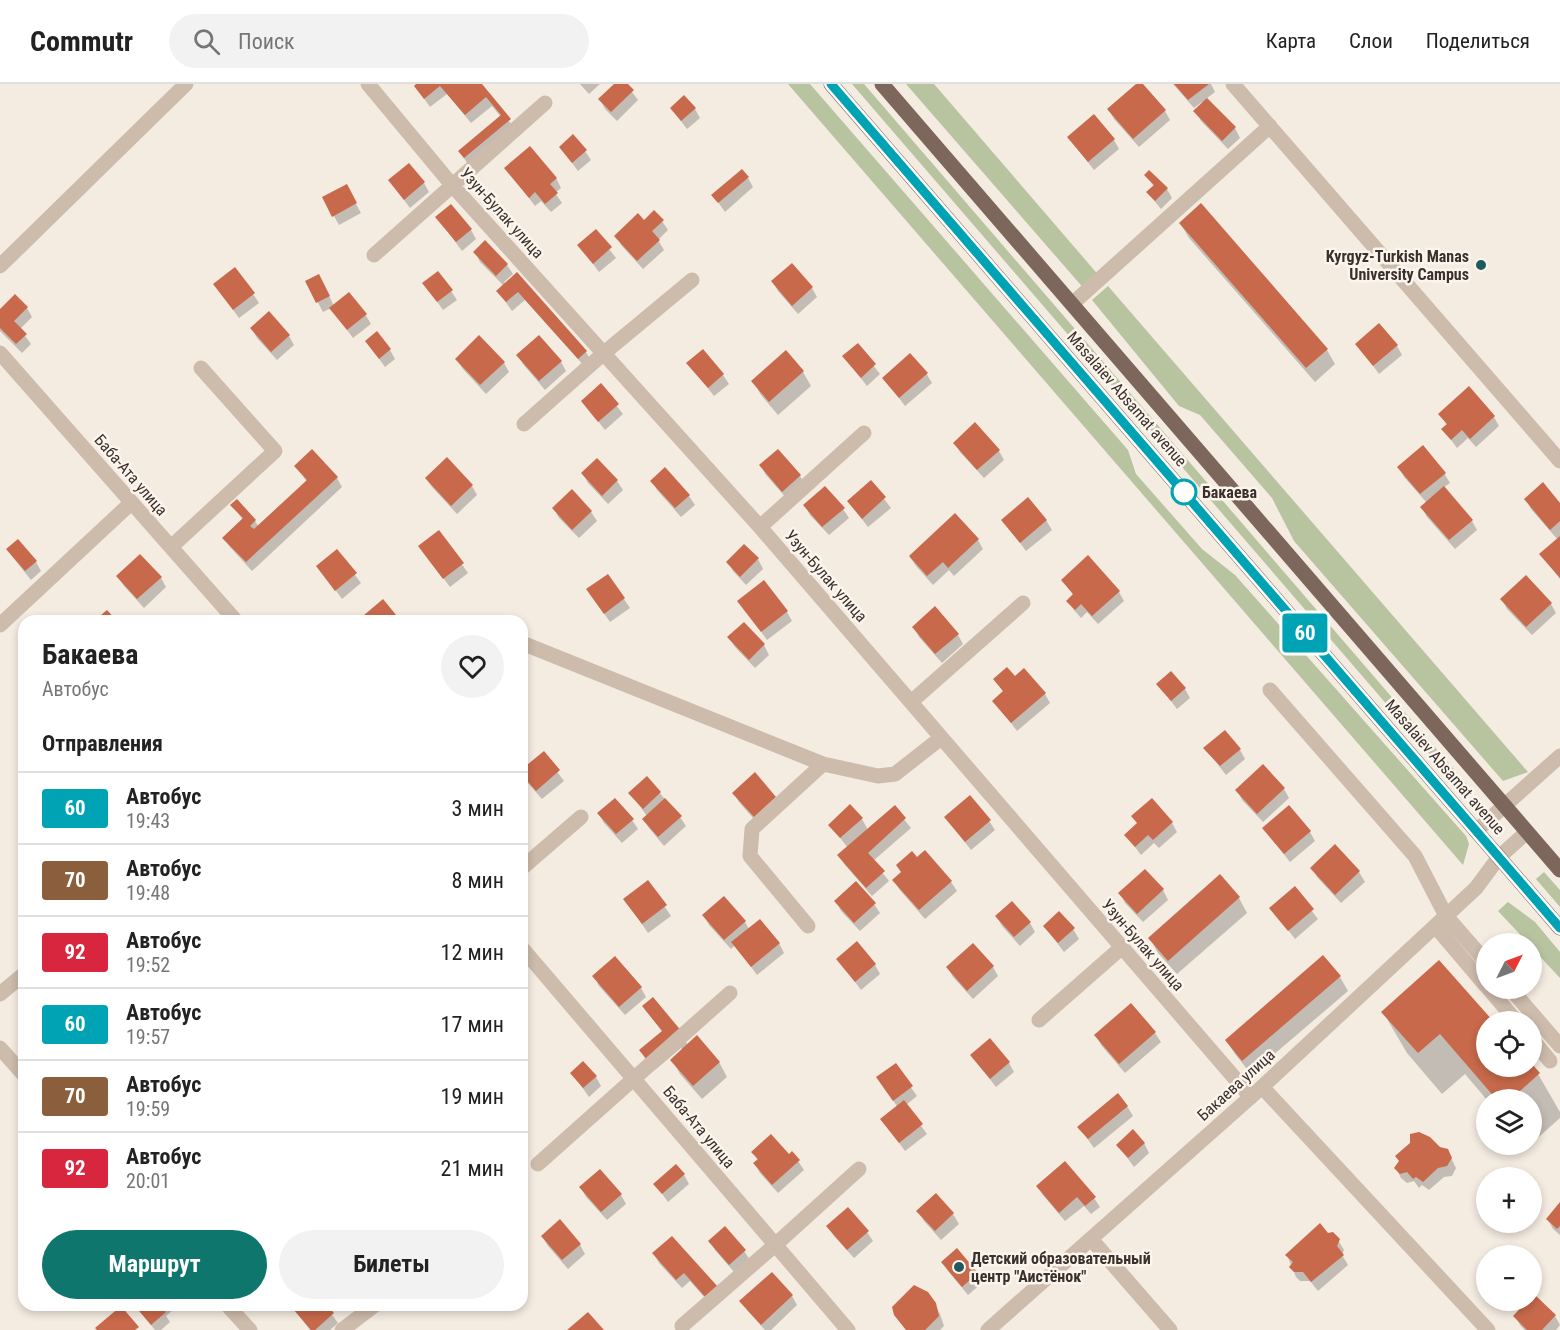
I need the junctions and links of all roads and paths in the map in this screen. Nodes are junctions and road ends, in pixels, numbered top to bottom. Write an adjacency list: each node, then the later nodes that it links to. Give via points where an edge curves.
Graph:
1 (186, 84): 10 (street)
2 (368, 84): 8 (street, Узун-Булак улица)
3 (831, 84): 33 (main road, Masalaiev Absamat avenue)
4 (882, 84): 12 (main road, Masalaiev Absamat avenue)
5 (1233, 84): 7 (street)
6 (545, 103): 8 (street)
7 (1270, 126): 12 (street); 18 (street)
8 (452, 185): 9 (street); 14 (street, Узун-Булак улица)
9 (374, 255)
10 (0, 266)
11 (692, 280): 14 (street)
12 (1072, 304): 31 (main road, Masalaiev Absamat avenue)
13 (0, 353): 19 (street, Баба-Ата улица)
14 (604, 353): 16 (street); 20 (street, Узун-Булак улица)
15 (201, 368): 21 (street, via 275,451)
16 (524, 424)
17 (864, 434): 20 (street)
18 (1560, 461)
19 (131, 503): 21 (street, Баба-Ата улица); 24 (street)
20 (760, 527): 27 (street, Узун-Булак улица)
21 (171, 547): 23 (street, Баба-Ата улица)
22 (1023, 603): 27 (street)
23 (231, 615)
24 (0, 625)
25 (528, 645): 30 (street)
26 (1270, 690): 38 (street, via 1415,856)
27 (911, 702): 28 (street, Узун-Булак улица)
28 (941, 738): 30 (street, via 895,774 878,777); 42 (street, Узун-Булак улица)
29 (1560, 756): 31 (street)
30 (824, 764): 39 (street, via 752,829 750,856)
31 (1504, 806): 33 (street); 34 (main road, Masalaiev Absamat avenue)
32 (581, 817): 36 (street)
33 (1476, 831): 35 (main road, Masalaiev Absamat avenue)
34 (1527, 832): 35 (street, Бакаева улица); 37 (main road, Masalaiev Absamat avenue)
35 (1499, 857): 38 (street, Бакаева улица, via 1476,888); 41 (main road, Masalaiev Absamat avenue)
36 (528, 863)
37 (1559, 865)
38 (1446, 915): 40 (street, Бакаева улица); 43 (street)
39 (808, 926)
40 (1434, 926): 45 (street); 59 (street, Бакаева улица)
41 (1560, 928)
42 (1121, 948): 52 (street); 59 (street, Узун-Булак улица)
43 (1476, 950)
44 (528, 955): 58 (street, Баба-Ата улица)
45 (1476, 974)
46 (18, 979): 48 (street)
47 (730, 993): 58 (street)
48 (0, 994)
49 (1497, 999): 51 (street)
50 (1519, 999): 53 (street)
51 (1508, 1011)
52 (1039, 1020)
53 (1560, 1046)
54 (0, 1048): 57 (street)
55 (1542, 1051): 56 (street)
56 (1550, 1060)
57 (18, 1068)
58 (634, 1078): 60 (street); 63 (street, Баба-Ата улица)
59 (1256, 1092): 62 (street, Бакаева улица); 72 (street, Узун-Булак улица)
60 (538, 1164)
61 (859, 1169): 63 (street)
62 (1091, 1239): 70 (street, Бакаева улица); 71 (street)
63 (775, 1245): 66 (street); 69 (street, Баба-Ата улица)
64 (233, 1311): 67 (street)
65 (367, 1311): 68 (street)
66 (682, 1326)
67 (250, 1330)
68 (342, 1330)
69 (848, 1330)
70 (988, 1330)
71 (1170, 1330)
72 (1488, 1330)

